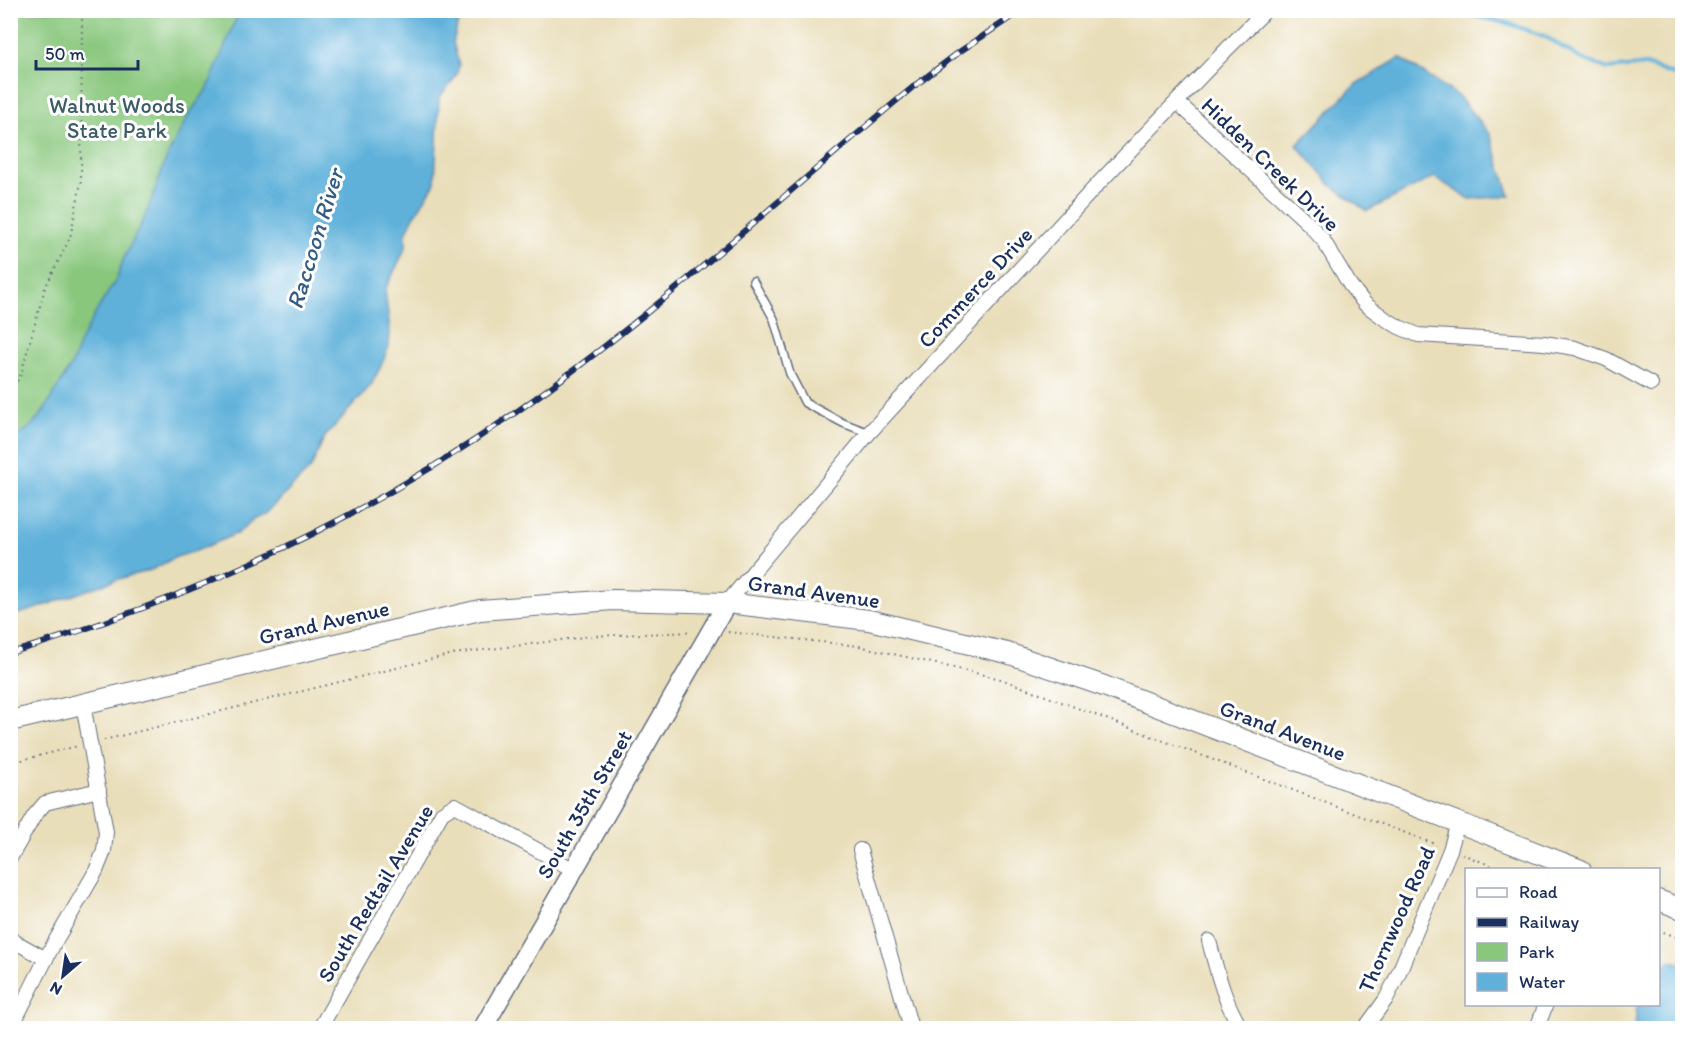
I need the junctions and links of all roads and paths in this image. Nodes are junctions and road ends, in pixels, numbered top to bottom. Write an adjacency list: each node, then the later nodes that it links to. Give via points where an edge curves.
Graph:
1 (82, 10): 6 (path, via 81,182 69,238 45,288 20,377)
2 (1266, 10): 3 (street, Commerce Drive)
3 (1177, 102): 5 (street, Hidden Creek Drive, via 1308,223 1365,304 1384,318 1418,335 1575,348 1606,359); 7 (street, Commerce Drive)
4 (753, 281): 7 (lane, via 774,319 790,374 805,403)
5 (1651, 384)
6 (10, 392)
7 (869, 433): 8 (street, Commerce Drive)
8 (727, 603): 11 (main road, Grand Avenue, via 613,600 480,610); 16 (main road, Grand Avenue, via 869,621 1007,653); 22 (street, South 35th Street)
9 (675, 632): 13 (path, via 592,636 453,654)
10 (726, 632): 18 (path, via 859,646 1001,679)
11 (83, 704): 12 (main road, Grand Avenue); 13 (street)
12 (10, 721)
13 (90, 743): 14 (path); 15 (street)
14 (10, 763)
15 (99, 790): 19 (street, via 45,803); 29 (street, via 106,832 104,851)
16 (1458, 823): 18 (street, Thornwood Road); 21 (main road, Grand Avenue)
17 (860, 850): 34 (street)
18 (1450, 850): 20 (path); 36 (street, Thornwood Road, via 1397,977)
19 (10, 858)
20 (1497, 868)
21 (1576, 868)
22 (574, 870): 32 (street, South Redtail Avenue, via 455,805 442,813); 33 (street, South 35th Street)
23 (1660, 900): 24 (main road)
24 (1683, 909)
25 (1660, 930): 27 (path)
26 (10, 939): 29 (street)
27 (1683, 939)
28 (1209, 941): 35 (street, via 1226,999)
29 (46, 959): 31 (street)
30 (1546, 1006): 37 (street)
31 (10, 1029)
32 (320, 1029)
33 (483, 1029)
34 (911, 1029)
35 (1241, 1029)
36 (1365, 1029)
37 (1537, 1029)

